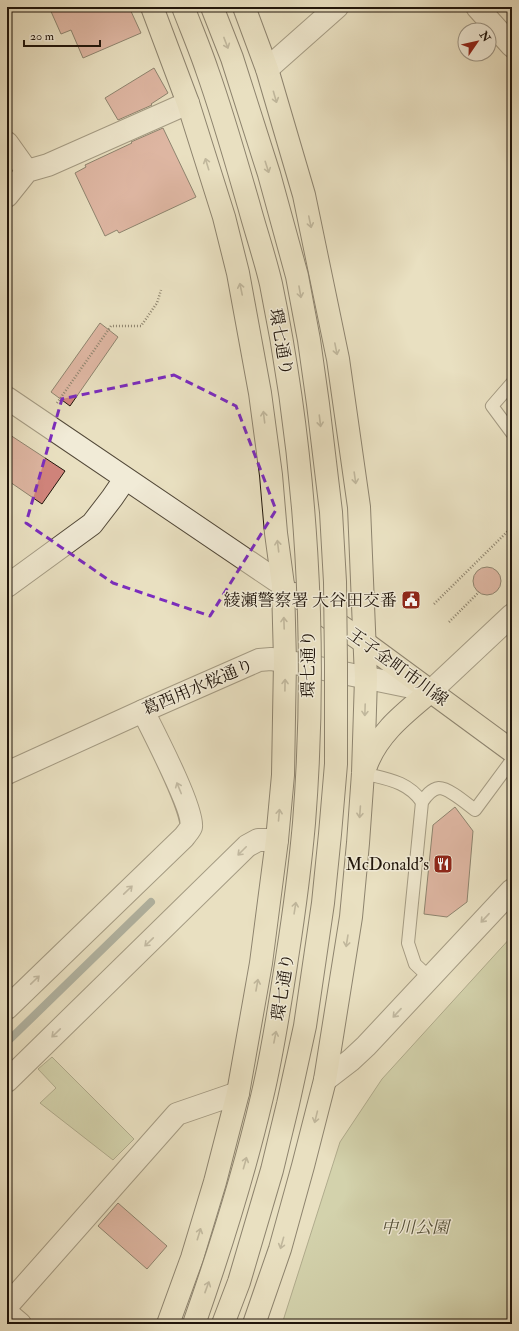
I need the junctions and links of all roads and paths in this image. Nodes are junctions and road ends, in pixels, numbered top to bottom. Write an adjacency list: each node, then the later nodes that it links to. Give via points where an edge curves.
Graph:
1 (152, 7): 9 (main road)
2 (183, 7): 45 (main road, 環七通り, one-way to 2, bridge, via 246,1162 276,1030 304,825 309,661 307,581 294,421 270,280 208,71)
3 (212, 7): 46 (main road, 環七通り, one-way to 46, bridge, via 232,58 269,174 297,276 309,340 331,512 336,665 336,764 330,834 305,1026 272,1170)
4 (244, 7): 8 (main road)
5 (337, 7): 8 (street)
6 (477, 7): 7 (street)
7 (512, 46)
8 (267, 69): 26 (main road, one-way to 26, via 304,195 338,359 359,507)
9 (188, 103): 11 (street, via 48,165); 20 (main road, one-way to 9, via 261,400 238,272 224,217)
10 (7, 143): 11 (street)
11 (27, 171): 12 (street)
12 (7, 196)
13 (161, 290): 16 (path, via 157,303 141,326 111,326)
14 (512, 383): 17 (lane, via 492,406)
15 (7, 398): 18 (street)
16 (55, 407)
17 (512, 433)
18 (125, 479): 20 (street); 21 (street, via 92,524)
19 (512, 527): 23 (path)
20 (283, 585): 26 (main road, 王子金町市川線); 27 (main road, one-way to 20)
21 (7, 586)
22 (479, 592): 25 (path)
23 (434, 604)
24 (512, 615): 29 (street)
25 (450, 622)
26 (365, 643): 28 (main road); 29 (main road, 王子金町市川線)
27 (285, 661): 28 (street, 葛西用水桜通り); 30 (street, 葛西用水桜通り, via 259,660); 36 (main road, one-way to 27, via 283,775)
28 (366, 678): 29 (street, 葛西用水桜通り); 34 (main road, one-way to 34)
29 (431, 691): 31 (main road, 王子金町市川線); 34 (main road, via 388,729 370,754)
30 (143, 711): 33 (street, 葛西用水桜通り); 39 (street, one-way to 30, via 184,837 191,827 190,816 170,767)
31 (512, 751)
32 (512, 760): 35 (lane, via 475,810 439,788 429,793)
33 (7, 773)
34 (363, 773): 35 (lane, via 395,781 416,793); 40 (main road, one-way to 40, via 351,917)
35 (422, 802): 38 (lane, via 408,943 416,964)
36 (277, 840): 41 (street, one-way to 41, via 258,840 247,846); 42 (main road, one-way to 36, via 261,963)
37 (512, 890): 38 (street, one-way to 38)
38 (430, 978): 40 (street, one-way to 40, via 366,1046)
39 (7, 1008)
40 (325, 1080): 47 (main road, one-way to 47, via 282,1241)
41 (7, 1081)
42 (238, 1093): 43 (street, via 177,1114); 44 (main road, one-way to 42, via 192,1258)
43 (10, 1315)
44 (168, 1324)
45 (194, 1324)
46 (224, 1324)
47 (254, 1324)

